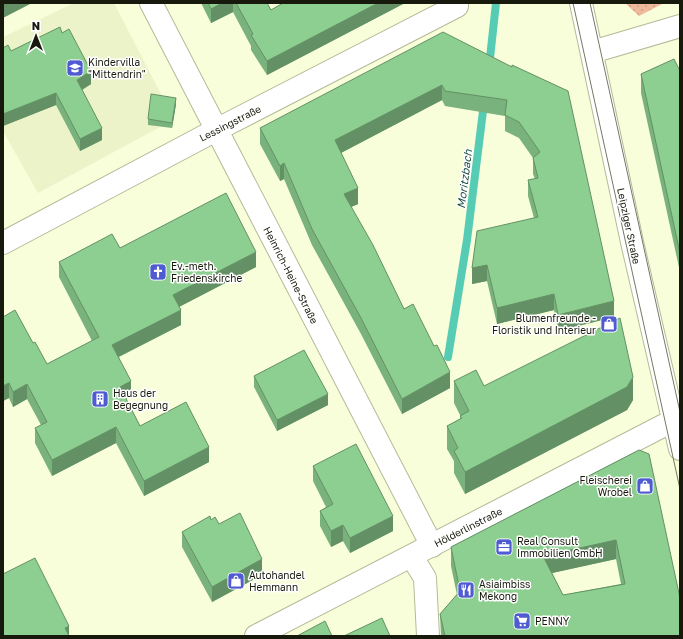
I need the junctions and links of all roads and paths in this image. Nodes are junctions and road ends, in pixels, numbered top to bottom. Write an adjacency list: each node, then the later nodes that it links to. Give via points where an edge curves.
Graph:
1 (151, 3): 6 (street, Heinrich-Heine-Straße)
2 (581, 3): 5 (street, Leipziger Straße)
3 (458, 6): 6 (street, Lessingstraße)
4 (678, 31): 5 (street)
5 (592, 52): 8 (street, Leipziger Straße, via 632,242)
6 (216, 130): 7 (street, Lessingstraße); 10 (street, Heinrich-Heine-Straße)
7 (3, 243)
8 (677, 419): 9 (street, Leipziger Straße); 10 (street, Hölderlinstraße)
9 (680, 449)
10 (432, 546): 11 (street, Hölderlinstraße)
11 (412, 557): 12 (street, Hölderlinstraße); 13 (street, via 425,578)
12 (256, 636)
13 (428, 636)

